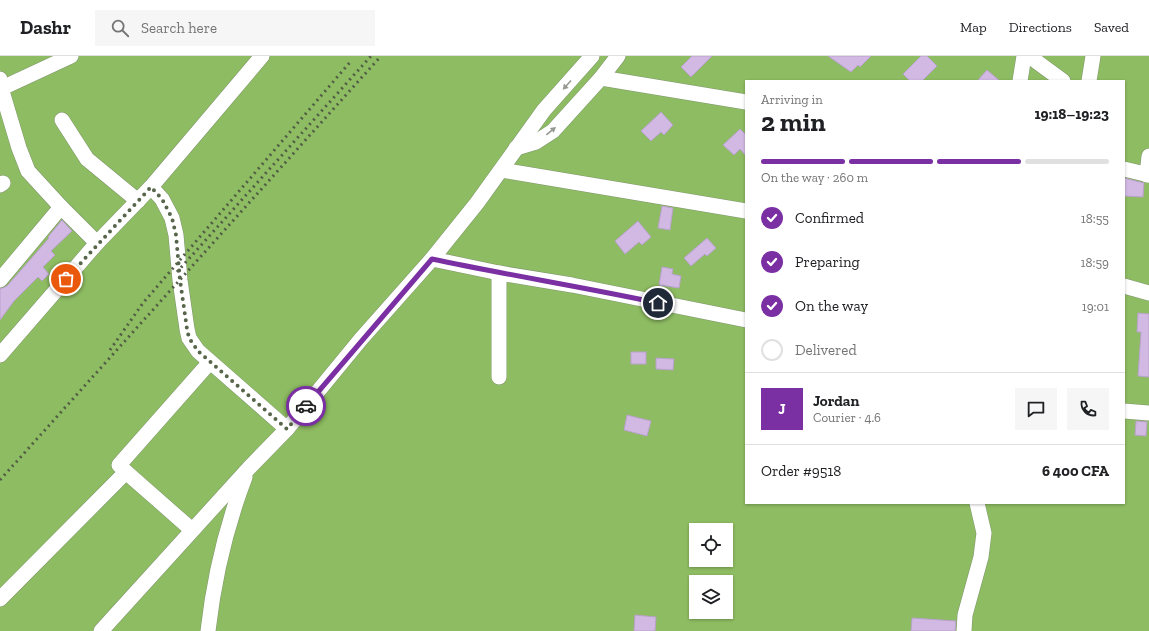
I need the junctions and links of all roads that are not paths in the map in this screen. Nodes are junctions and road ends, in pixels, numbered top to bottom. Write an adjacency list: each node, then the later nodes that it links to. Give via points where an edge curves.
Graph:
1 (71, 56): 12 (street)
2 (262, 56): 20 (street)
3 (592, 56): 15 (street, one-way to 15, via 544,110)
4 (618, 56): 8 (street)
5 (1024, 56): 9 (street)
6 (1029, 56): 10 (street)
7 (1093, 56): 11 (street)
8 (601, 78): 13 (street); 15 (street, one-way to 8, via 536,142 553,131)
9 (1020, 80)
10 (1062, 80)
11 (1089, 80)
12 (0, 85): 22 (street, via 28,171)
13 (745, 102)
14 (62, 120): 21 (street, via 87,159)
15 (516, 148): 18 (street)
16 (1149, 156): 19 (street)
17 (1125, 169): 19 (street)
18 (501, 170): 23 (street); 25 (street)
19 (1148, 175)
20 (151, 187): 21 (street); 32 (street, via 162,199 172,218 189,338)
21 (138, 201): 24 (street)
22 (60, 207): 24 (street); 27 (street)
23 (745, 211)
24 (97, 243): 31 (street)
25 (432, 259): 26 (street); 36 (street, via 361,339)
26 (499, 273): 30 (street); 33 (street)
27 (0, 280)
28 (1125, 286): 29 (street)
29 (1149, 293)
30 (745, 320)
31 (0, 355)
32 (210, 362): 36 (street); 38 (street, via 120,463 120,467)
33 (499, 377)
34 (1125, 411): 35 (street)
35 (1149, 413)
36 (287, 429): 37 (street)
37 (249, 468): 40 (street); 43 (street, via 236,500 220,554)
38 (126, 472): 40 (street); 41 (street)
39 (977, 504): 44 (street, via 984,533 981,557 965,615)
40 (192, 530): 42 (street)
41 (0, 599)
42 (101, 631)
43 (208, 631)
44 (964, 631)

